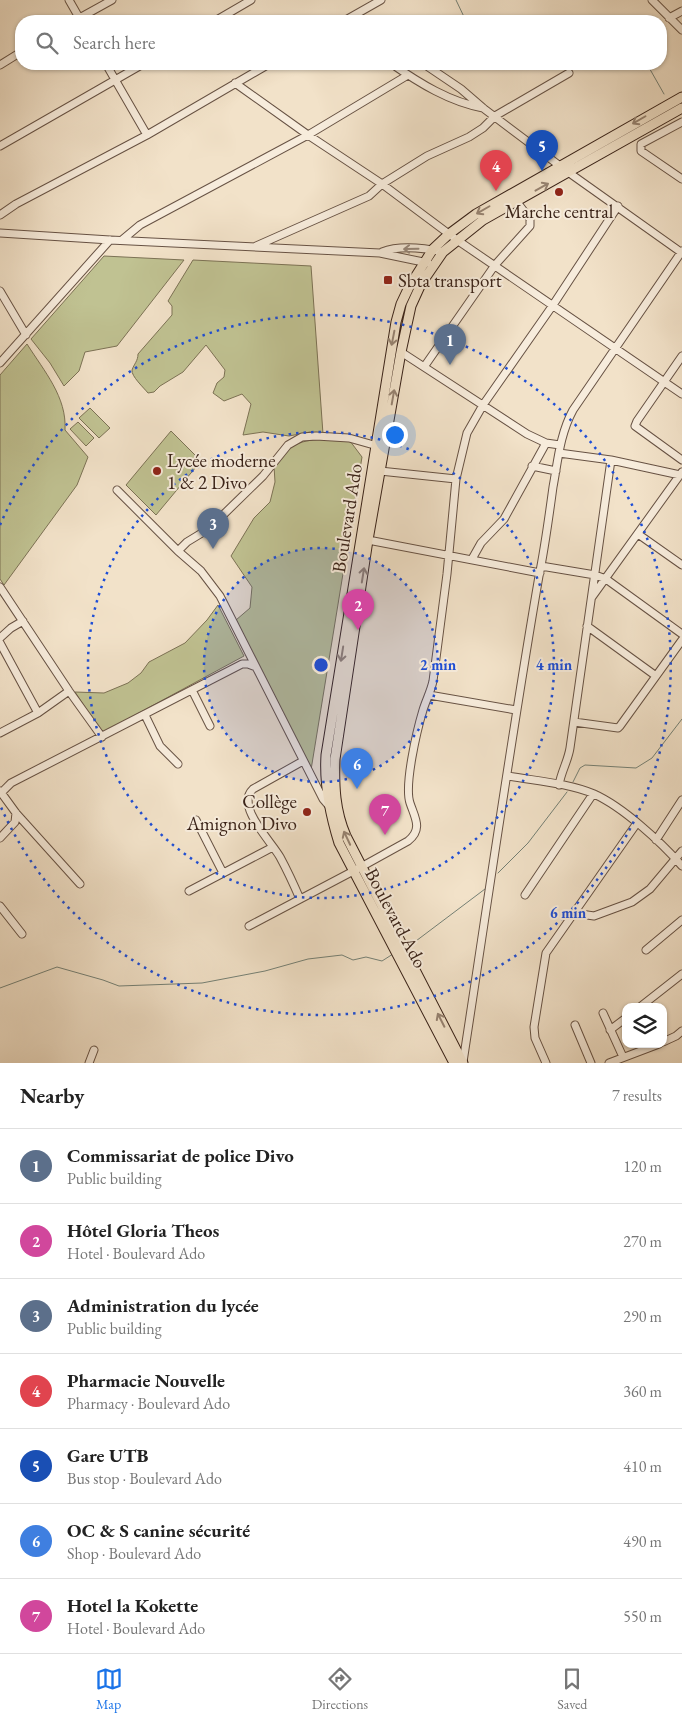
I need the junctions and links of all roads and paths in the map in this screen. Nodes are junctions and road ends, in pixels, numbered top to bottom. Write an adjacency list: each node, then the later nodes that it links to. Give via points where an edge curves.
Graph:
1 (69, 0): 7 (street)
2 (112, 0): 8 (street)
3 (251, 0): 9 (street)
4 (381, 0): 10 (street)
5 (652, 0): 11 (street)
6 (682, 11): 12 (street)
7 (76, 15)
8 (86, 15)
9 (225, 15)
10 (355, 15)
11 (666, 15)
12 (669, 18): 13 (street)
13 (682, 30)
14 (15, 56): 15 (street)
15 (0, 65)
16 (109, 70): 23 (street)
17 (132, 70): 23 (street)
18 (258, 70): 24 (street)
19 (401, 70): 22 (street)
20 (433, 70): 26 (street)
21 (569, 73): 28 (street)
22 (408, 75): 26 (street, via 463,104); 31 (street)
23 (115, 80): 30 (street); 32 (street)
24 (235, 83): 30 (street); 31 (street)
25 (682, 97): 33 (main road, Boulevard Ado, one-way to 33)
26 (483, 108): 28 (street)
27 (682, 108): 34 (main road, Boulevard Ado)
28 (495, 116): 33 (street); 36 (street, via 469,137 427,156)
29 (682, 122): 35 (street, via 641,144 640,148)
30 (147, 135): 39 (street)
31 (308, 135): 36 (street); 43 (street, via 140,225)
32 (0, 146)
33 (560, 166): 34 (street); 41 (main road, Boulevard Ado, one-way to 41, via 476,214)
34 (568, 172): 37 (main road, Boulevard Ado, one-way to 34); 38 (street)
35 (682, 179)
36 (382, 184): 41 (street); 44 (street, via 363,199)
37 (516, 202): 41 (main road, Boulevard Ado); 50 (street, via 531,223)
38 (618, 206): 47 (street); 52 (street)
39 (0, 215)
40 (0, 233): 42 (street)
41 (453, 237): 45 (main road, Boulevard Ado); 46 (main road, Boulevard Ado); 50 (street)
42 (110, 240): 43 (street); 53 (street)
43 (122, 240): 44 (street)
44 (253, 247): 48 (street)
45 (433, 250): 46 (street); 48 (street, one-way to 48, via 396,249); 49 (main road, Boulevard Ado)
46 (443, 252): 49 (main road, Boulevard Ado)
47 (682, 252): 54 (street)
48 (380, 253): 49 (street)
49 (429, 263): 55 (main road, Boulevard Ado, via 413,301); 63 (main road, Boulevard Ado, one-way to 63, via 409,287 396,322)
50 (495, 265): 52 (street); 58 (street)
51 (0, 292): 53 (street)
52 (553, 305): 54 (street); 61 (street)
53 (26, 335): 57 (street)
54 (615, 350): 59 (street); 64 (street, via 567,420)
55 (401, 352): 58 (street); 63 (main road, Boulevard Ado, one-way to 55)
56 (682, 356): 59 (street)
57 (0, 364)
58 (424, 367): 61 (street)
59 (664, 382): 60 (street); 66 (street, via 635,426)
60 (682, 394)
61 (483, 404): 62 (street); 71 (street, via 467,433)
62 (546, 443): 64 (street); 67 (street)
63 (380, 447): 68 (main road, Boulevard Ado); 75 (street, via 349,438 316,436 288,445 263,476 210,528); 109 (main road, Boulevard Ado, one-way to 109, via 326,755)
64 (559, 449): 65 (street); 69 (street)
65 (611, 460): 70 (street); 80 (street)
66 (682, 460)
67 (532, 466): 69 (street); 77 (street, via 504,519 480,542)
68 (380, 470): 71 (street); 74 (main road, Boulevard Ado)
69 (556, 471): 79 (street)
70 (681, 473): 73 (street)
71 (456, 478): 76 (street)
72 (117, 490): 75 (street)
73 (638, 534): 78 (street); 81 (street)
74 (368, 540): 76 (street); 119 (main road, Boulevard Ado, one-way to 74, via 341,823 334,782)
75 (178, 551): 90 (street, via 201,571 220,596)
76 (449, 554): 77 (street); 94 (street)
77 (472, 559): 79 (street)
78 (682, 565)
79 (540, 569): 80 (street); 95 (street)
80 (595, 575): 81 (street); 83 (street)
81 (606, 579): 83 (street); 86 (street)
82 (0, 587): 84 (street)
83 (592, 598): 85 (street)
84 (23, 621): 87 (street); 93 (street)
85 (588, 626): 91 (street); 98 (street)
86 (682, 634)
87 (1, 635)
88 (682, 640): 91 (street)
89 (0, 643): 96 (street)
90 (256, 667): 92 (street, via 242,664); 102 (street)
91 (656, 676): 98 (street, via 618,728)
92 (192, 690): 97 (street); 99 (street)
93 (69, 691): 96 (street); 101 (street)
94 (429, 695): 95 (street); 119 (street, via 422,712 408,783 417,832 408,841)
95 (516, 710): 104 (street)
96 (38, 713): 100 (street)
97 (145, 715): 101 (street); 103 (street, via 160,746)
98 (574, 722): 105 (street, via 569,757)
99 (210, 726)
100 (0, 733)
101 (102, 737): 106 (street, via 11,783)
102 (303, 761): 109 (street); 115 (street, via 250,792 249,809)
103 (178, 764)
104 (508, 776): 105 (street); 143 (street)
105 (559, 785): 107 (street)
106 (1, 792): 110 (street)
107 (593, 794): 112 (street, via 618,808); 123 (street)
108 (682, 800): 114 (street)
109 (329, 806): 119 (main road, Boulevard Ado, via 339,843)
110 (16, 813): 113 (street, via 15,822); 121 (street)
111 (196, 820): 120 (street)
112 (637, 824): 114 (street); 126 (street)
113 (0, 838)
114 (656, 840): 117 (street)
115 (273, 847): 120 (street); 124 (street)
116 (682, 851): 117 (street)
117 (676, 859): 118 (street); 126 (street, via 650,889 632,902 594,916)
118 (682, 866)
119 (357, 869): 124 (street); 143 (main road, Boulevard Ado, one-way to 119, via 404,947); 143 (main road, Boulevard Ado, via 395,952)
120 (223, 873): 122 (street)
121 (80, 884)
122 (189, 891)
123 (525, 895)
124 (300, 899): 128 (street)
125 (0, 906): 129 (street)
126 (574, 913): 144 (street, via 545,956 534,1034)
127 (682, 920): 130 (street)
128 (250, 926)
129 (22, 934)
130 (646, 950)
131 (682, 974): 132 (street)
132 (645, 1003)
133 (603, 1013): 136 (street)
134 (622, 1021): 136 (street)
135 (575, 1024): 145 (street)
136 (610, 1030): 141 (street)
137 (682, 1031): 138 (street)
138 (667, 1040)
139 (648, 1048): 141 (street)
140 (94, 1050): 142 (street)
141 (623, 1057): 146 (street)
142 (90, 1063)
143 (460, 1063)
144 (546, 1063)
145 (591, 1063)
146 (609, 1063)

